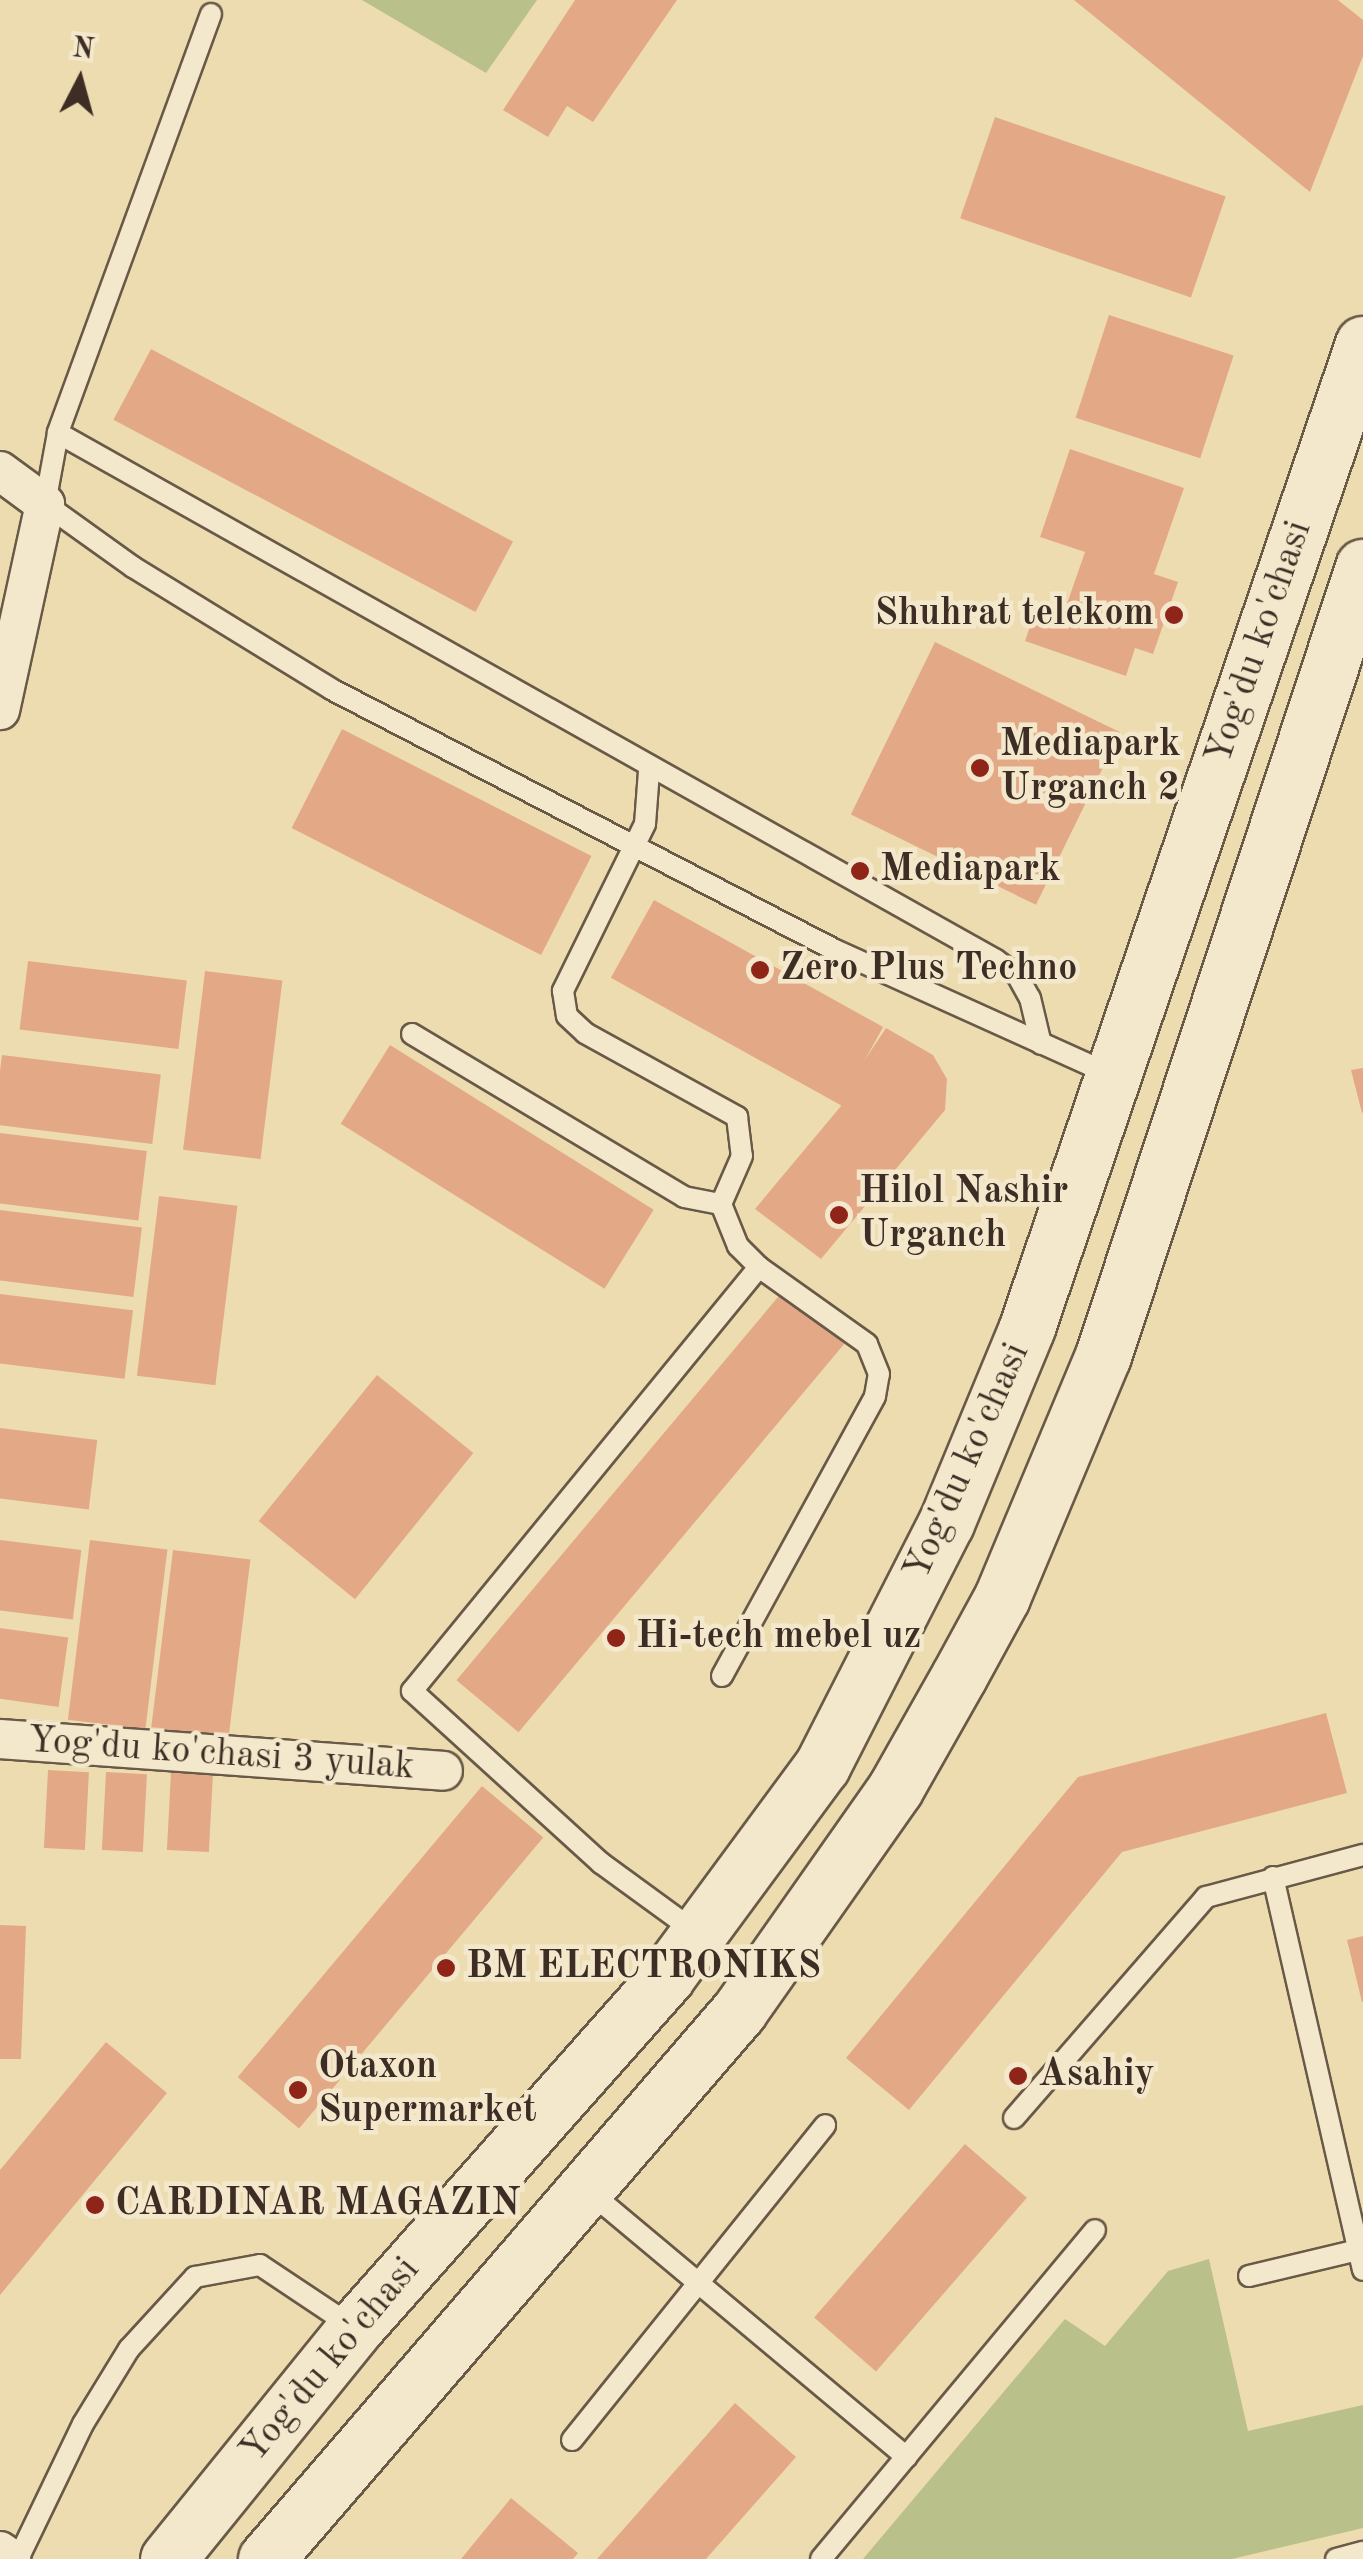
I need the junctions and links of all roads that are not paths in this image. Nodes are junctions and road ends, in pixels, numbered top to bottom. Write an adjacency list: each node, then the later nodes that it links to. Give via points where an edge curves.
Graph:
1 (211, 14): 3 (lane)
2 (1363, 344): 13 (main road, Yog'du ko'chasi)
3 (58, 433): 5 (lane); 9 (lane)
4 (0, 471): 5 (street)
5 (45, 504): 7 (street); 10 (lane, via 133,567 331,689)
6 (1363, 567): 24 (main road, Yog'du ko'chasi, via 1282,796 1103,1356 1002,1597 895,1789 739,2011)
7 (5, 658): 8 (street)
8 (0, 710)
9 (649, 771): 10 (lane, via 652,799); 12 (lane, via 996,960 1018,976 1030,998)
10 (630, 847): 12 (lane); 14 (lane, via 563,991 567,1016 585,1033 737,1117 742,1156)
11 (412, 1034): 14 (lane, via 684,1197)
12 (1041, 1044): 13 (lane)
13 (1111, 1075): 21 (main road, Yog'du ko'chasi, via 1027,1328 946,1523 822,1766)
14 (721, 1204): 15 (lane, via 738,1246)
15 (759, 1267): 16 (lane, via 868,1344 880,1374); 21 (lane, via 412,1691 602,1863)
16 (722, 1676)
17 (0, 1738): 18 (street, Yog'du ko'chasi 3 yulak)
18 (443, 1771)
19 (1363, 1855): 20 (lane)
20 (1273, 1877): 22 (lane, via 1206,1898); 26 (lane)
21 (698, 1934): 29 (main road, Yog'du ko'chasi)
22 (1014, 2118)
23 (824, 2125): 28 (lane)
24 (586, 2189): 28 (lane); 36 (main road, Yog'du ko'chasi)
25 (1095, 2230): 31 (lane)
26 (1361, 2260): 27 (lane)
27 (1249, 2276)
28 (696, 2284): 30 (lane); 31 (lane)
29 (355, 2328): 34 (lane, via 260,2265 195,2277 128,2349); 35 (main road, Yog'du ko'chasi)
30 (572, 2440)
31 (906, 2457): 37 (lane)
32 (0, 2550): 34 (street)
33 (1363, 2552): 38 (lane)
34 (14, 2559)
35 (168, 2559)
36 (266, 2559)
37 (820, 2559)
38 (1336, 2559)

